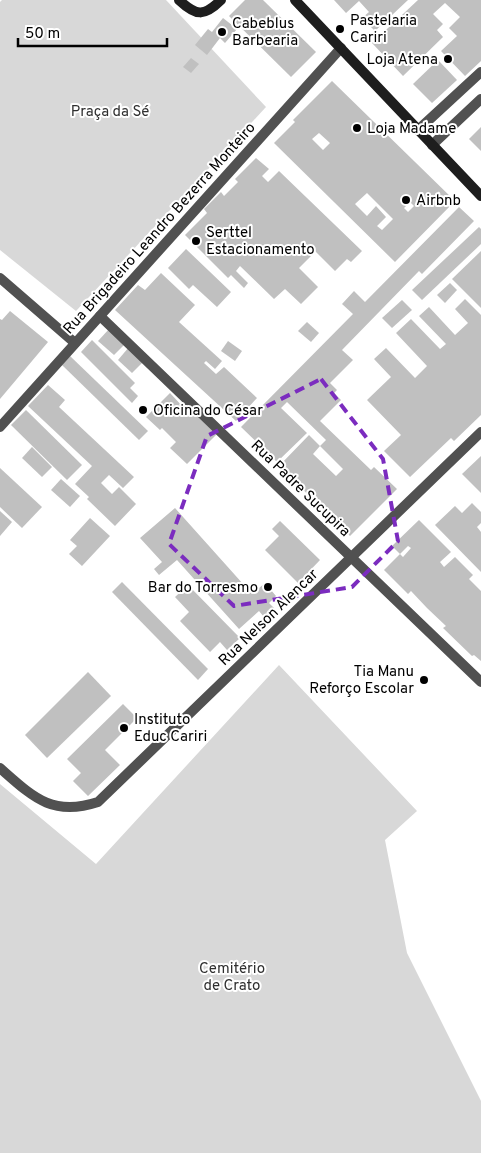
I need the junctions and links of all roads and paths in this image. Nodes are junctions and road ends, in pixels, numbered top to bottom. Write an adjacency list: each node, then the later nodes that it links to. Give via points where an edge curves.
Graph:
1 (179, 0): 2 (main road, via 204,13)
2 (221, 0)
3 (295, 0): 4 (main road)
4 (340, 48): 7 (main road); 11 (street, Rua Brigadeiro Leandro Bezerra Monteiro)
5 (481, 72): 7 (street)
6 (481, 99): 8 (street)
7 (418, 130): 8 (main road)
8 (432, 145): 9 (main road)
9 (481, 196)
10 (0, 278): 12 (street)
11 (100, 316): 12 (street, Rua Brigadeiro Leandro Bezerra Monteiro); 15 (street, Rua Padre Sucupira)
12 (75, 343): 13 (street, Rua Brigadeiro Leandro Bezerra Monteiro)
13 (0, 427)
14 (481, 432): 15 (street, Rua Nelson Alencar)
15 (351, 556): 16 (street, Rua Padre Sucupira); 17 (street, Rua Nelson Alencar, via 98,802 84,807 52,806 25,790)
16 (481, 682)
17 (0, 768)

